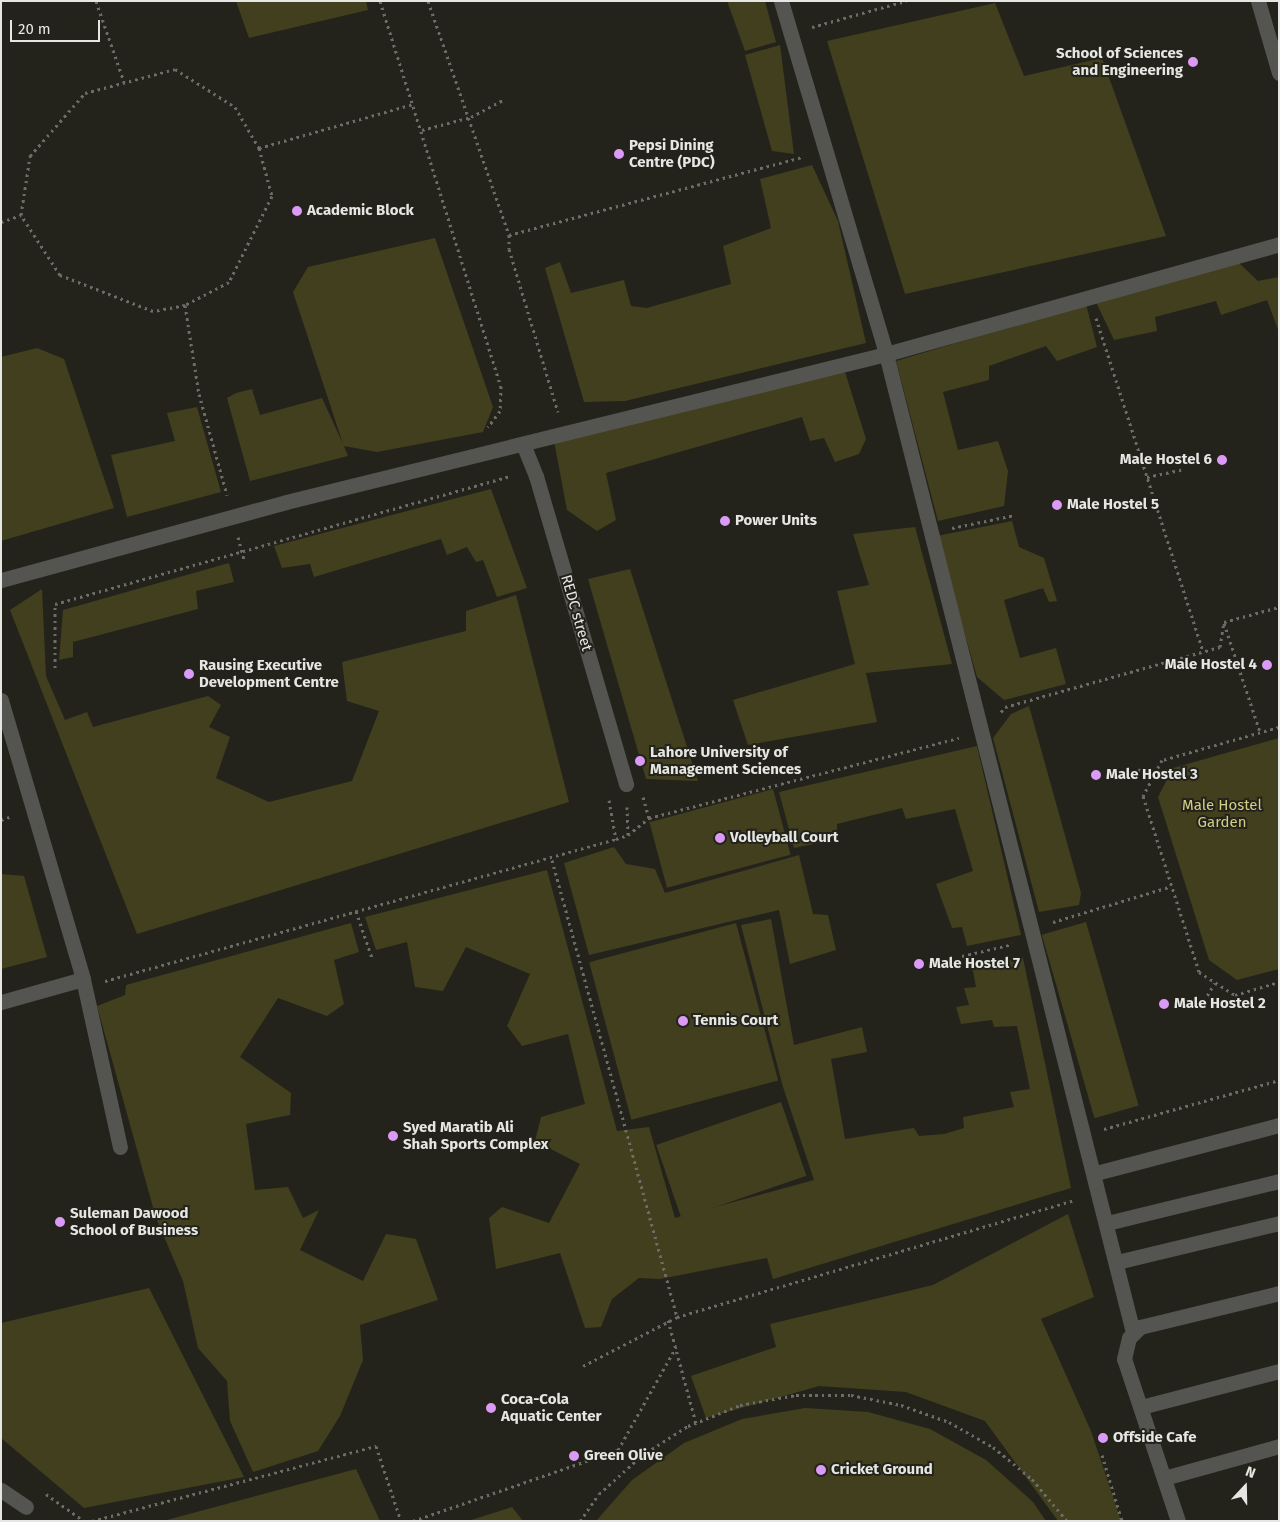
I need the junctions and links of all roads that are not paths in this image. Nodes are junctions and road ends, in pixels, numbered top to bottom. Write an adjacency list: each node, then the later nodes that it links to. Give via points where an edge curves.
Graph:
1 (781, 1): 5 (street)
2 (1258, 1): 3 (street)
3 (1279, 73)
4 (1279, 244): 5 (street)
5 (886, 354): 6 (street, via 562,431); 14 (street)
6 (523, 444): 7 (street, via 286,502); 9 (street, REDC street, via 536,476)
7 (1, 580)
8 (1, 700): 10 (street)
9 (626, 784)
10 (84, 983): 11 (street); 13 (street)
11 (1, 1002)
12 (1279, 1125): 14 (street)
13 (120, 1147)
14 (1096, 1173): 16 (street)
15 (1279, 1181): 16 (street)
16 (1107, 1223): 18 (street)
17 (1279, 1223): 18 (street)
18 (1117, 1262): 20 (street)
19 (1279, 1293): 20 (street)
20 (1133, 1332): 22 (street, via 1124,1359)
21 (1279, 1371): 22 (street)
22 (1141, 1407): 24 (street)
23 (1279, 1446): 24 (street)
24 (1164, 1478): 27 (street)
25 (1, 1490): 26 (street)
26 (26, 1507)
27 (1178, 1521)

